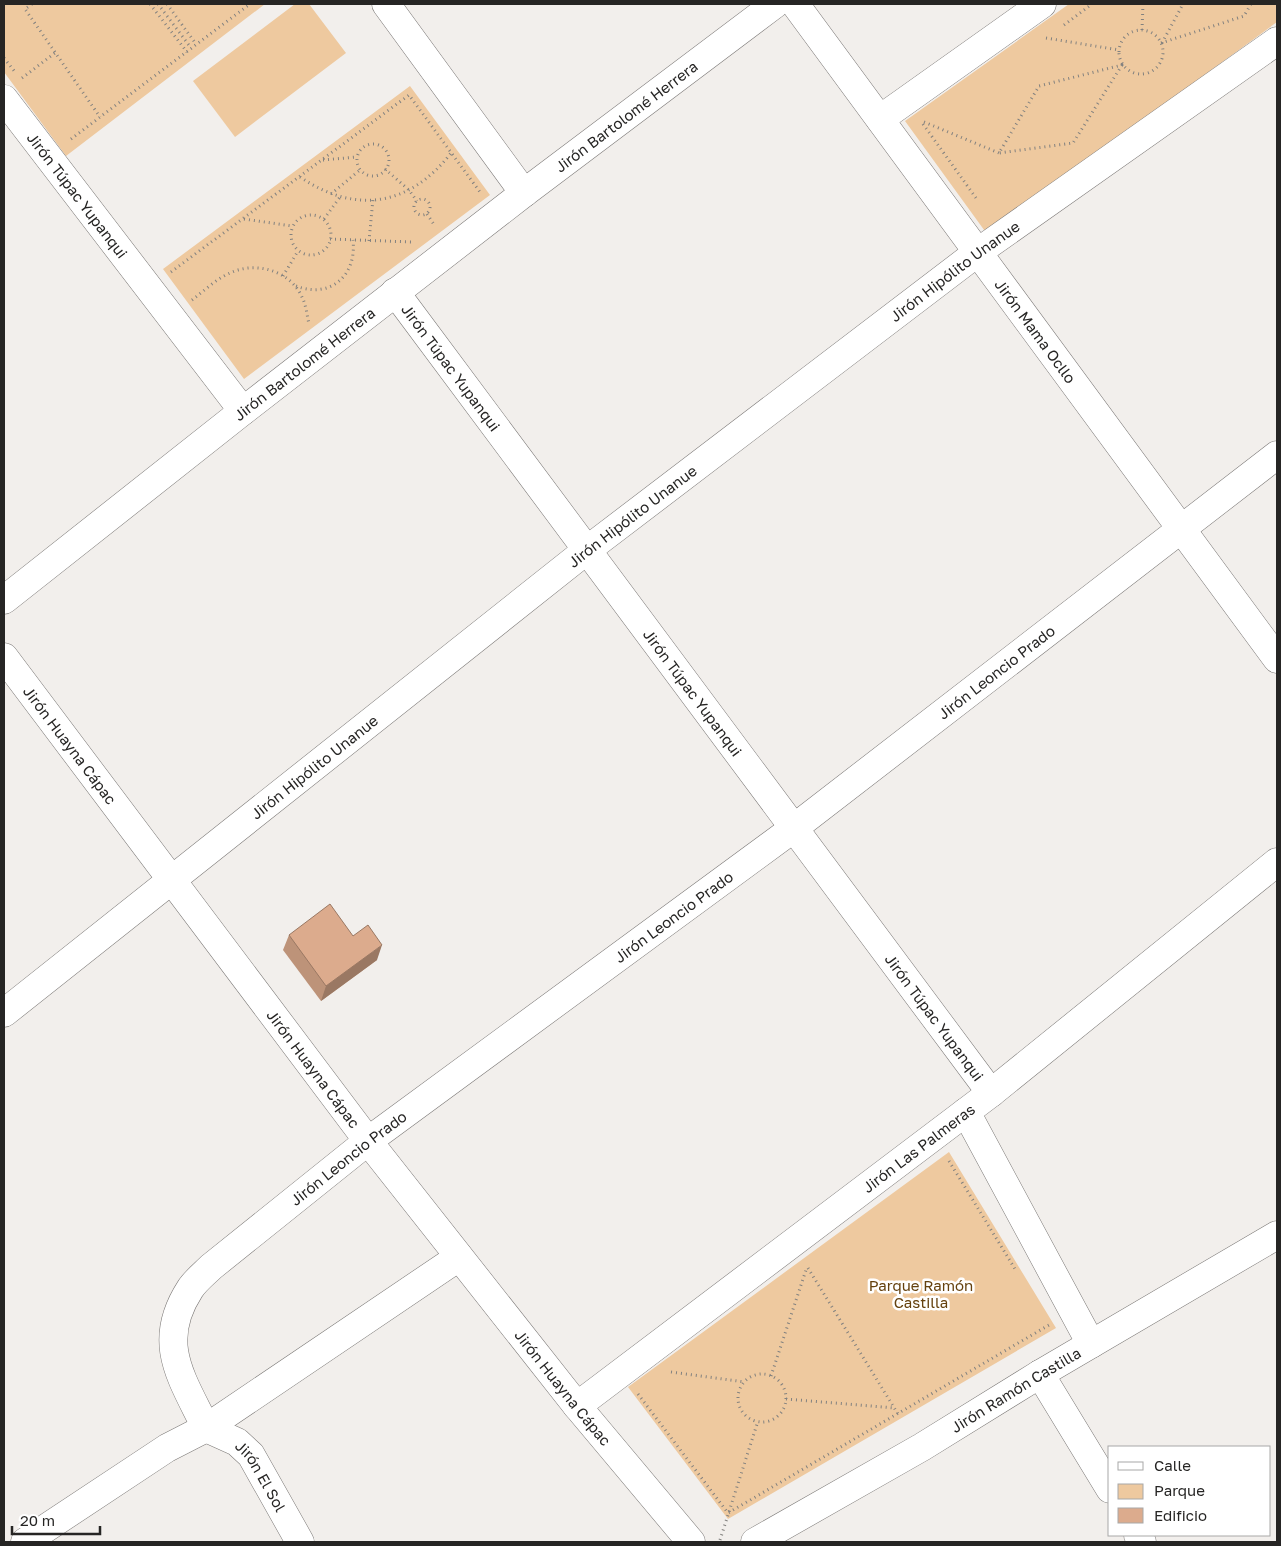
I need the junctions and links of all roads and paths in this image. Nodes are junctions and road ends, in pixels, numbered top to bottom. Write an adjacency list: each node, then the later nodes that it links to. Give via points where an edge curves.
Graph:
1 (32, 4): 23 (path, via 25,9)
2 (150, 4): 22 (path)
3 (158, 4): 20 (path)
4 (167, 4): 19 (path)
5 (250, 4): 19 (path)
6 (386, 4): 40 (street)
7 (775, 4): 40 (street, Jirón Bartolomé Herrera)
8 (795, 4): 29 (street, Jirón Mama Ocllo)
9 (1042, 4): 29 (street)
10 (1092, 4): 14 (path)
11 (1143, 4): 15 (path)
12 (1183, 4): 18 (path)
13 (1251, 4): 18 (path, via 1244,16)
14 (1061, 26)
15 (1142, 30): 18 (path, via 1152,33); 21 (path, via 1125,36)
16 (1054, 32): 21 (path, via 1046,38)
17 (1277, 41): 57 (street, Jirón Hipólito Unanue)
18 (1161, 43): 25 (path, via 1160,64 1149,73 1134,74)
19 (196, 44): 20 (path)
20 (191, 48): 22 (path)
21 (1119, 50): 25 (path)
22 (187, 52): 28 (path)
23 (55, 53): 24 (path, via 20,80); 28 (path)
24 (4, 58)
25 (1122, 65): 33 (path, via 1039,86); 33 (path, via 1073,143)
26 (4, 99): 68 (street, Jirón Túpac Yupanqui)
27 (929, 115): 30 (path)
28 (100, 116): 31 (path)
29 (880, 120): 57 (street, Jirón Mama Ocllo)
30 (921, 120): 33 (path); 46 (path)
31 (67, 141)
32 (452, 153): 35 (path, via 409,95); 39 (path, via 438,170); 42 (path)
33 (999, 153)
34 (357, 158): 35 (path); 36 (path, via 370,144 379,146 386,150 388,166); 37 (path)
35 (322, 160): 38 (path)
36 (385, 169): 37 (path, via 375,176 367,176); 39 (path)
37 (360, 170): 41 (path)
38 (300, 177): 41 (path); 48 (path)
39 (409, 190): 44 (path); 45 (path)
40 (524, 193): 61 (street, Jirón Bartolomé Herrera)
41 (331, 194): 43 (path)
42 (482, 195)
43 (340, 197): 44 (path); 49 (path)
44 (373, 200): 54 (path)
45 (417, 201): 47 (path, via 415,212 419,216); 47 (path, via 426,199 430,202 431,208)
46 (979, 202)
47 (426, 214): 51 (path)
48 (244, 219): 50 (path); 59 (path, via 172,272)
49 (324, 219): 50 (path, via 306,215); 52 (path, via 329,226)
50 (292, 226): 56 (path, via 290,236)
51 (436, 229)
52 (330, 239): 53 (path); 56 (path, via 324,251 316,255 306,256)
53 (353, 240): 54 (path); 60 (path, via 352,261 342,279 324,289)
54 (369, 240): 55 (path, via 418,242)
55 (410, 248)
56 (298, 251): 58 (path)
57 (978, 252): 70 (street, Jirón Mama Ocllo); 71 (street, Jirón Hipólito Unanue)
58 (283, 276): 60 (path); 63 (path, via 256,267 241,268 228,273)
59 (176, 279)
60 (294, 286): 66 (path, via 302,297)
61 (396, 292): 68 (street, Jirón Bartolomé Herrera); 71 (street, Jirón Túpac Yupanqui)
62 (186, 293): 63 (path)
63 (192, 300): 64 (path)
64 (197, 308)
65 (316, 318): 66 (path)
66 (308, 324): 67 (path)
67 (301, 329)
68 (242, 411): 72 (street, Jirón Bartolomé Herrera)
69 (1277, 455): 70 (street, Jirón Leoncio Prado)
70 (1181, 529): 74 (street, Jirón Mama Ocllo); 75 (street, Jirón Leoncio Prado)
71 (587, 550): 75 (street, Jirón Túpac Yupanqui); 77 (street, Jirón Hipólito Unanue)
72 (4, 600)
73 (4, 657): 77 (street, Jirón Huayna Cápac)
74 (1277, 659)
75 (794, 828): 79 (street, Jirón Túpac Yupanqui); 81 (street, Jirón Leoncio Prado)
76 (1277, 862): 79 (street, Jirón Las Palmeras)
77 (172, 880): 78 (street, Jirón Hipólito Unanue); 81 (street, Jirón Huayna Cápac)
78 (4, 1013)
79 (991, 1092): 80 (street, Jirón Las Palmeras)
80 (966, 1112): 87 (street); 94 (street, Jirón Las Palmeras)
81 (368, 1141): 84 (street, Jirón Huayna Cápac); 98 (street, Jirón Leoncio Prado, via 211,1267 190,1288 172,1336 176,1366)
82 (940, 1165): 85 (path, via 948,1159)
83 (1277, 1235): 87 (street, Jirón Ramón Castilla)
84 (459, 1257): 94 (street, Jirón Huayna Cápac); 98 (street)
85 (1019, 1275)
86 (1044, 1317): 96 (path, via 1049,1325)
87 (1092, 1344): 89 (street, Jirón Ramón Castilla)
88 (668, 1372): 91 (path)
89 (1040, 1374): 99 (street); 105 (street, Jirón Ramón Castilla, via 922,1447)
90 (771, 1376): 91 (path, via 759,1374); 93 (path, via 781,1383); 95 (path, via 806,1266)
91 (745, 1382): 97 (path, via 740,1389 739,1404 747,1417)
92 (633, 1388): 100 (path)
93 (786, 1399): 95 (path); 97 (path, via 776,1418)
94 (577, 1406): 103 (street, Jirón Huayna Cápac)
95 (895, 1408): 96 (path)
96 (898, 1414): 100 (path)
97 (758, 1421): 100 (path)
98 (206, 1428): 101 (street, via 167,1448); 102 (street, Jirón El Sol, via 237,1442 251,1455)
99 (1108, 1486)
100 (728, 1513): 104 (path)
101 (25, 1542)
102 (300, 1542)
103 (691, 1542)
104 (719, 1542)
105 (755, 1542)

